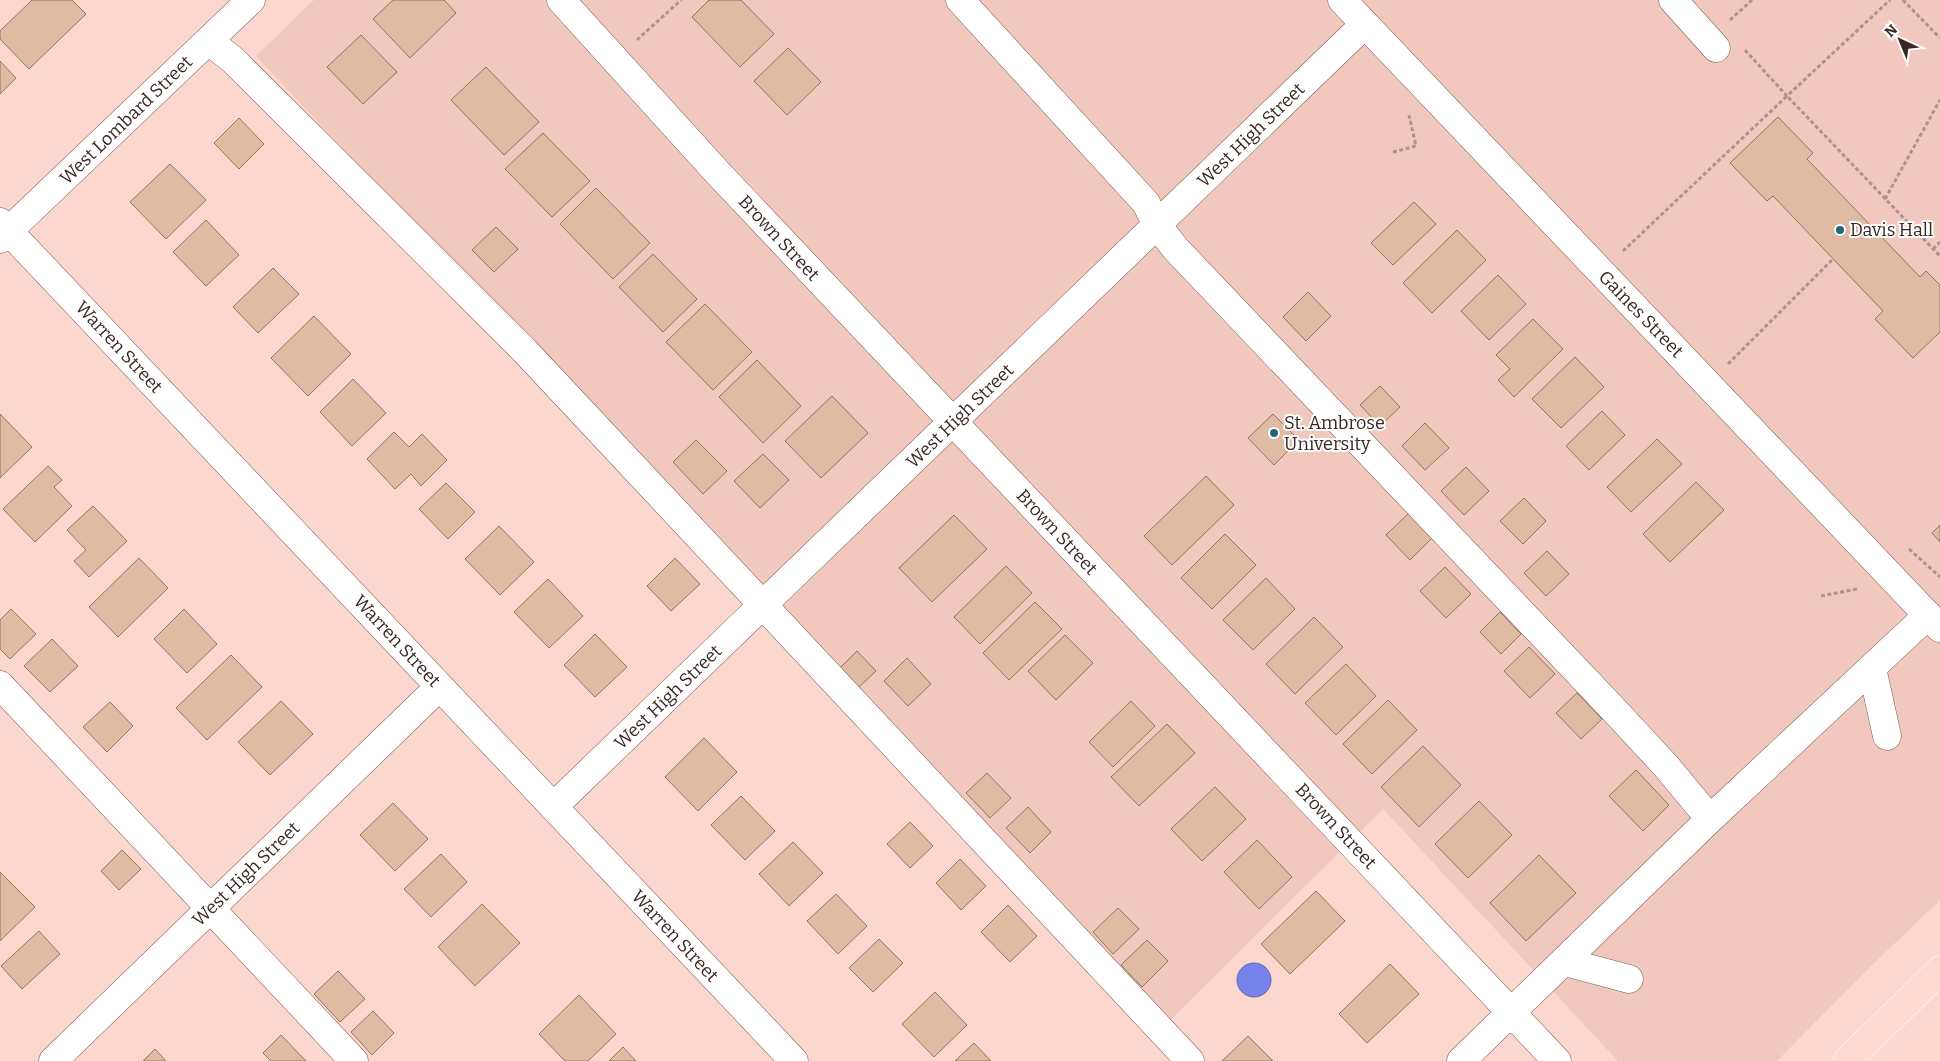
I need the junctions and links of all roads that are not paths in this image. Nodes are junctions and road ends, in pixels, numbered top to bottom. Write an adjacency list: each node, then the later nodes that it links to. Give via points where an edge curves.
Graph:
1 (251, 0): 7 (street, West Lombard Street)
2 (561, 0): 11 (street, Brown Street, via 724,179)
3 (960, 0): 9 (street, via 1146,203)
4 (1342, 0): 6 (street, Gaines Street)
5 (1673, 0): 8 (street)
6 (1365, 24): 9 (street, West High Street); 13 (street, Gaines Street)
7 (209, 41): 10 (street, West Lombard Street); 12 (street, via 233,60 524,350)
8 (1727, 41)
9 (1157, 225): 11 (street, West High Street); 19 (street, via 1224,300 1609,704)
10 (3, 230): 16 (street, Warren Street)
11 (954, 422): 12 (street, West High Street); 24 (street, Brown Street)
12 (763, 605): 18 (street, West High Street); 28 (street)
13 (1934, 622): 14 (street)
14 (1872, 668): 17 (street); 19 (street)
15 (0, 686): 20 (street)
16 (440, 687): 18 (street, Warren Street); 20 (street, West High Street)
17 (1887, 736)
18 (553, 807): 27 (street, Warren Street)
19 (1710, 819): 21 (street)
20 (211, 908): 25 (street, West High Street); 26 (street)
21 (1565, 962): 23 (street); 24 (street)
22 (1940, 970): 31 (main road)
23 (1629, 980)
24 (1512, 1013): 29 (street); 30 (street, Brown Street)
25 (53, 1061)
26 (354, 1061)
27 (794, 1061)
28 (1190, 1061)
29 (1461, 1061)
30 (1558, 1061)
31 (1846, 1061)

